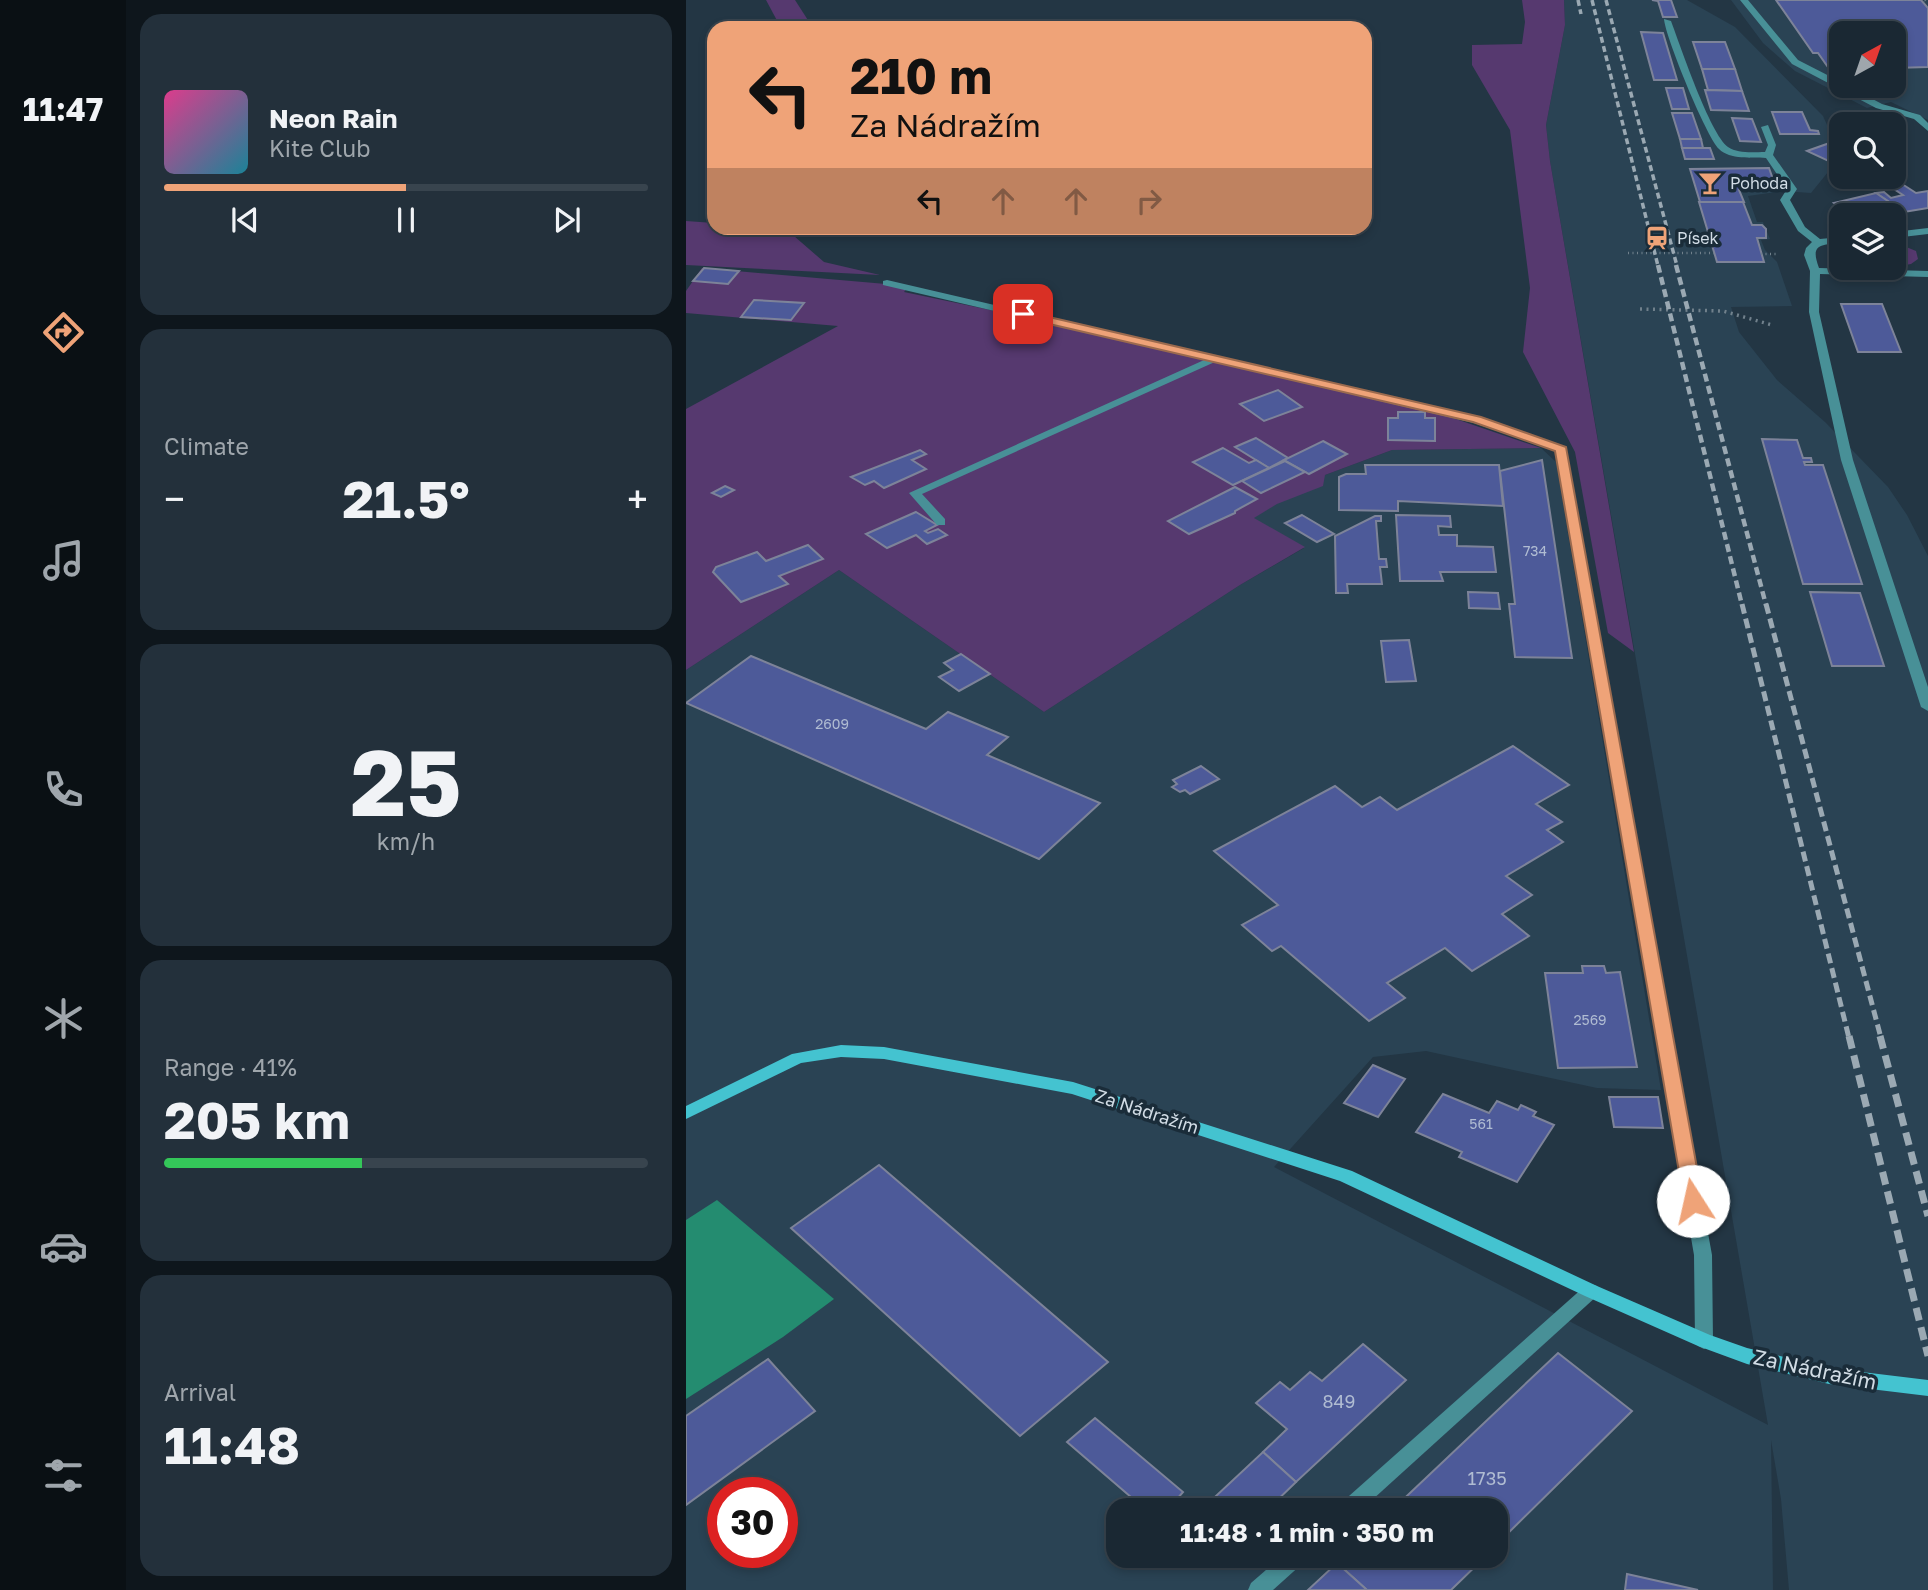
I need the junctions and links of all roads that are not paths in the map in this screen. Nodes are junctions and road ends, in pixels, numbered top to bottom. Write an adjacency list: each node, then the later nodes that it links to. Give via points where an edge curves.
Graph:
1 (1744, 0): 3 (street, via 1795,61)
2 (1667, 21): 7 (street, via 1704,117 1723,148 1738,154)
3 (1829, 79)
4 (1864, 98): 6 (street, via 1917,117)
5 (1765, 127): 7 (street, via 1772,145)
6 (1928, 128)
7 (1769, 155): 11 (street, via 1792,190 1786,200 1801,229)
8 (1928, 232): 9 (street)
9 (1906, 234)
10 (1829, 241): 11 (street)
11 (1818, 242): 12 (street, via 1809,255)
12 (1815, 271): 13 (street); 17 (street, via 1814,312 1847,460)
13 (1928, 274)
14 (887, 283): 15 (street)
15 (1213, 359): 16 (street, via 915,493); 20 (street, via 1477,419 1561,449 1703,1255)
16 (941, 522)
17 (1928, 707)
18 (686, 1113): 19 (main road, Za Nádražím, via 798,1058 841,1051 884,1053 1073,1088 1346,1176)
19 (1591, 1292): 20 (main road, Za Nádražím); 22 (street)
20 (1704, 1341): 21 (main road, Za Nádražím, via 1829,1376)
21 (1928, 1388)
22 (1360, 1498)
23 (1283, 1568): 24 (street)
24 (1258, 1590)

